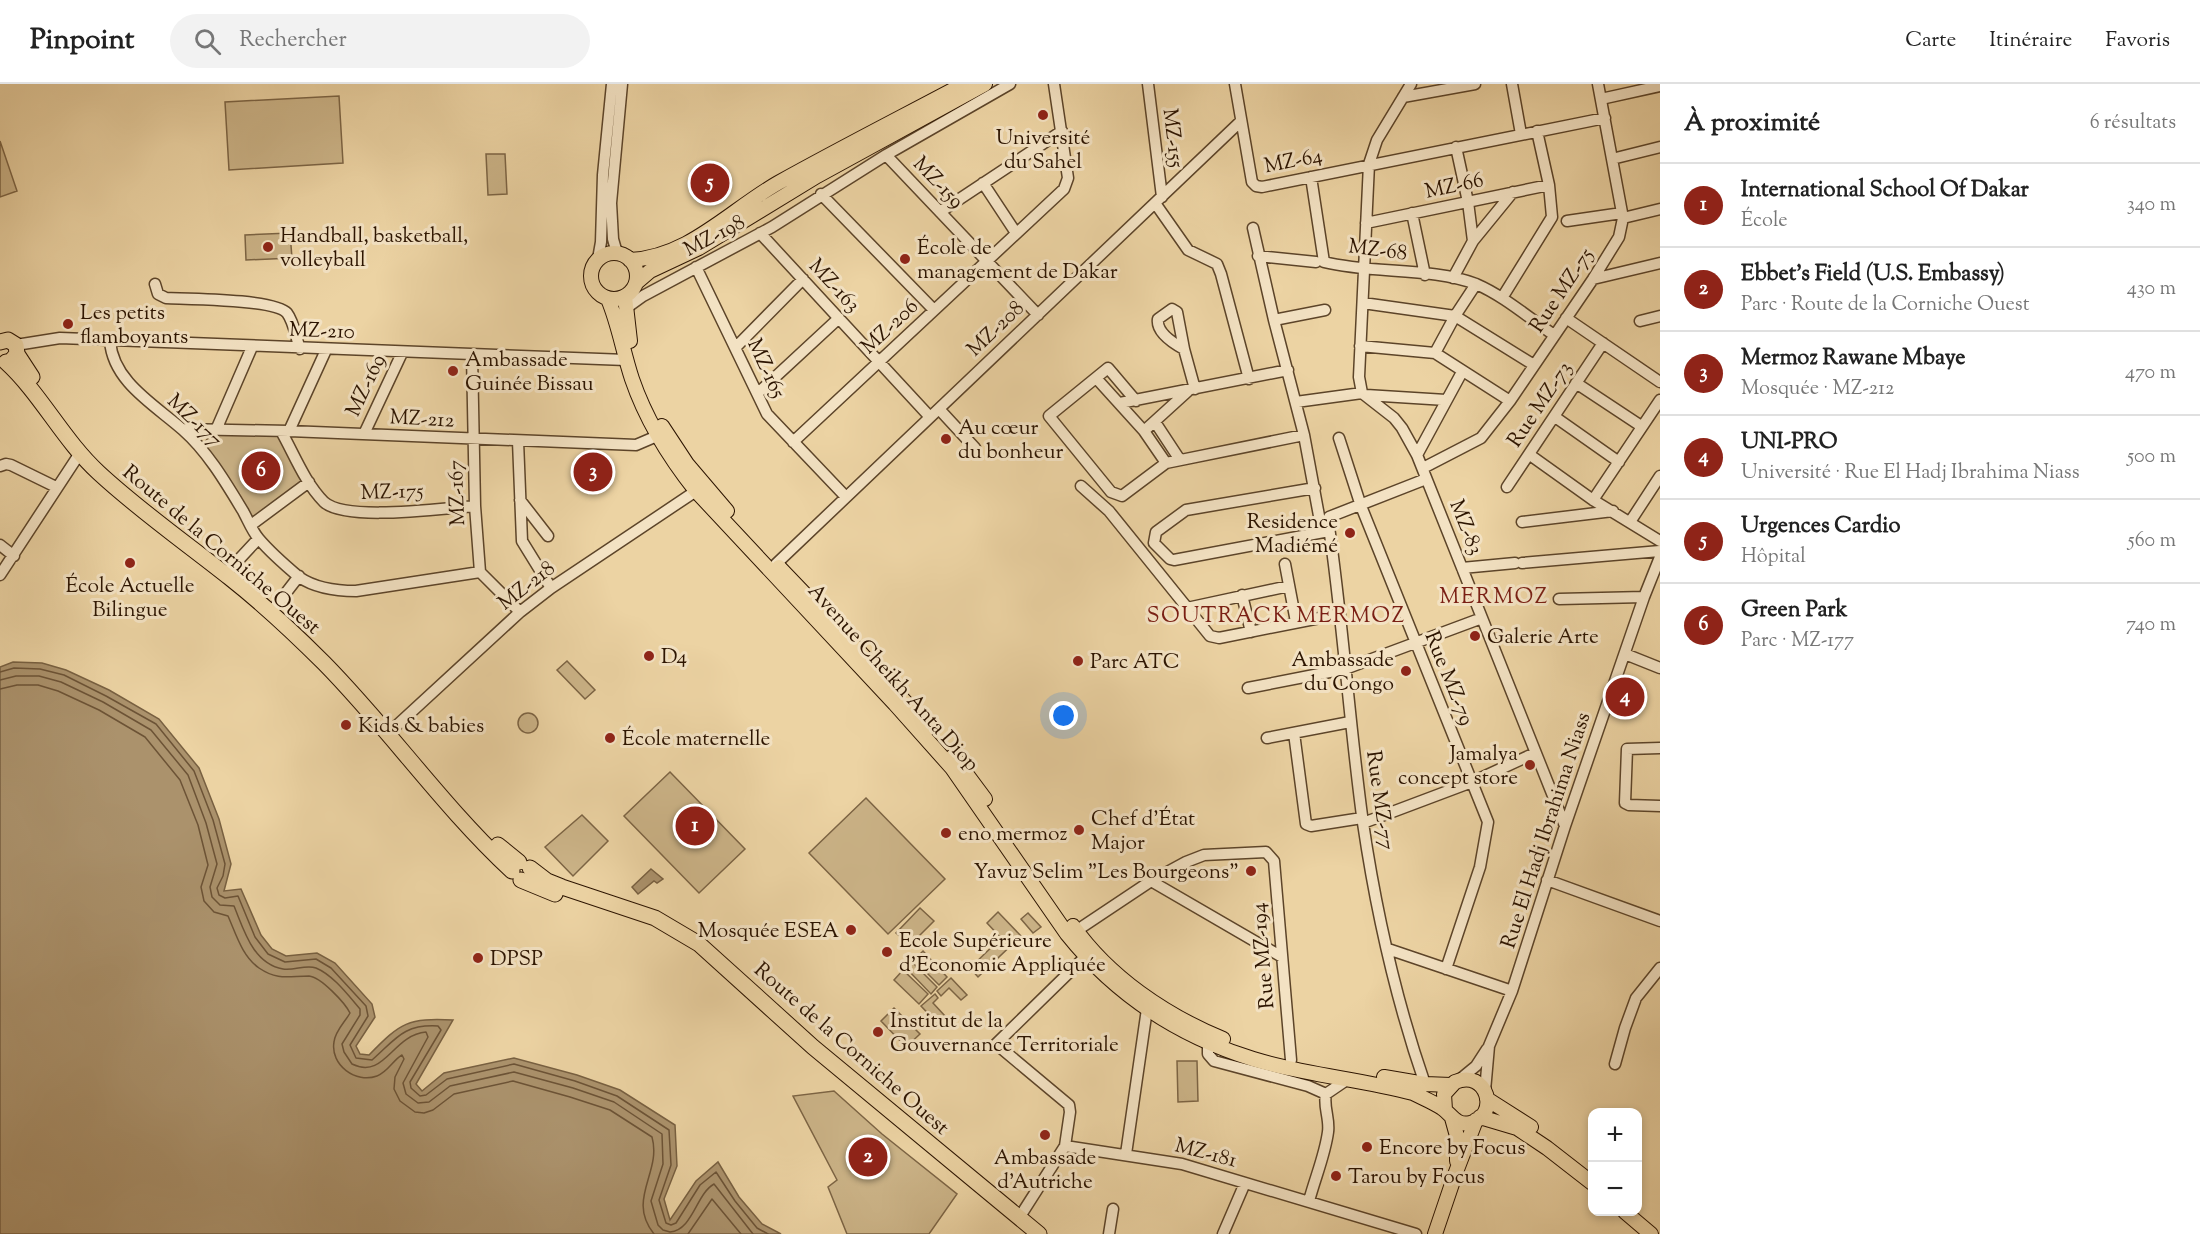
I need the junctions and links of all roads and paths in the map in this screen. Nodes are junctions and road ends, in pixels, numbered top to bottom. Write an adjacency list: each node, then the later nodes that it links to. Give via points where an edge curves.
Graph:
1 (612, 84): 47 (street)
2 (622, 84): 45 (street, via 611,204 613,239)
3 (964, 84): 45 (main road, via 776,185 703,235 652,257)
4 (986, 84): 34 (main road)
5 (1010, 84): 23 (street, MZ-198)
6 (1054, 84): 19 (street)
7 (1148, 84): 31 (street, MZ-155)
8 (1235, 84): 17 (street, MZ-64)
9 (1411, 84): 14 (street)
10 (1475, 84): 14 (street)
11 (1512, 84): 20 (street)
12 (1598, 84): 15 (street, Rue MZ-75)
13 (1660, 85): 15 (street)
14 (1403, 97): 25 (street, via 1377,140)
15 (1601, 99): 16 (street, Rue MZ-75)
16 (1605, 118): 18 (street, MZ-64); 24 (street, Rue MZ-75)
17 (1241, 121): 26 (street, MZ-64, via 1256,186); 31 (street, MZ-208)
18 (1537, 131): 20 (street, MZ-64); 28 (street)
19 (1062, 132): 27 (street); 43 (street, MZ-206, via 1067,184)
20 (1521, 135): 21 (street, MZ-64)
21 (1456, 147): 25 (street, MZ-64); 32 (street)
22 (1660, 147): 24 (street)
23 (886, 155): 30 (street, MZ-198); 35 (street, MZ-159)
24 (1612, 159): 37 (street, Rue MZ-75)
25 (1369, 164): 26 (street, MZ-64); 39 (street)
26 (1311, 177): 52 (street, MZ-68, via 1323,260)
27 (983, 183): 35 (street); 43 (street)
28 (1548, 185): 29 (street, MZ-66); 60 (street, via 1552,217)
29 (1514, 192): 32 (street, MZ-66); 44 (street)
30 (821, 194): 40 (street, MZ-198); 64 (street)
31 (1158, 200): 66 (street, MZ-208); 92 (street, via 1188,250 1216,264)
32 (1468, 202): 36 (street, MZ-66); 44 (street)
33 (1660, 208): 37 (street)
34 (760, 210): 40 (street); 57 (main road, via 699,248 650,271)
35 (940, 212): 48 (street, MZ-159)
36 (1412, 213): 39 (street, MZ-66); 53 (street)
37 (1623, 215): 38 (street); 56 (street, Rue MZ-75, via 1619,237)
38 (1567, 221)
39 (1366, 223): 52 (street)
40 (771, 226): 42 (street, MZ-198)
41 (1252, 228): 46 (street)
42 (760, 233): 51 (street, MZ-198); 55 (street, MZ-163)
43 (1016, 233): 48 (street, MZ-206)
44 (1473, 241): 54 (street)
45 (624, 256): 47 (main road, via 610,253); 57 (main road, via 636,270)
46 (1258, 256): 49 (street); 71 (street)
47 (598, 259): 61 (main road, via 591,271 592,285)
48 (987, 261): 64 (street, MZ-206); 66 (street, MZ-159)
49 (1316, 262)
50 (1660, 263): 56 (street)
51 (696, 267): 62 (street, MZ-198); 78 (street, MZ-165)
52 (1364, 267): 53 (street, MZ-68); 63 (street)
53 (1425, 275): 54 (street, MZ-68)
54 (1453, 278): 59 (street, MZ-68)
55 (802, 279): 69 (street, MZ-163); 78 (street)
56 (1593, 279): 70 (street, Rue MZ-75)
57 (636, 283): 62 (main road)
58 (155, 284): 80 (street, via 158,294 166,298 280,308 289,316)
59 (1476, 284): 60 (street, MZ-68); 67 (street)
60 (1502, 298): 73 (street, MZ-68)
61 (608, 299): 62 (main road); 86 (main road, Avenue Cheikh Anta Diop)
62 (625, 303): 154 (main road, Avenue Cheikh Anta Diop, via 637,365 668,436 703,485)
63 (1363, 303): 67 (street); 76 (street)
64 (934, 310): 87 (street, MZ-206)
65 (1325, 310): 71 (street)
66 (1038, 315): 105 (street, MZ-208)
67 (1455, 315): 84 (street); 88 (street)
68 (1660, 316): 72 (street)
69 (839, 318): 87 (street, MZ-163); 96 (street)
70 (1566, 318): 73 (street, Rue MZ-75); 75 (street)
71 (1274, 320): 89 (street)
72 (1640, 321)
73 (1554, 335): 88 (street, Rue MZ-75)
74 (110, 341): 77 (street, MZ-210); 79 (street, MZ-210, via 60,338); 109 (street, MZ-177, via 118,368 139,394)
75 (1603, 343): 93 (street); 94 (street, Rue MZ-73)
76 (1360, 346): 84 (street); 97 (street, via 1359,377)
77 (252, 347): 80 (street, MZ-210); 110 (street)
78 (736, 347): 96 (street, MZ-165)
79 (7, 348): 121 (highway, Route de la Corniche Ouest, via 21,376); 157 (highway, Route de la Corniche Ouest, via 104,467)
80 (300, 349): 82 (street, MZ-210)
81 (1184, 349): 95 (street)
82 (327, 350): 83 (street, MZ-210); 111 (street)
83 (402, 352): 85 (street, MZ-210); 113 (street, MZ-169)
84 (1436, 353): 90 (street)
85 (471, 355): 86 (street, MZ-210); 117 (street, MZ-167)
86 (626, 360): 115 (main road, Avenue Cheikh Anta Diop)
87 (879, 361): 105 (street, MZ-163); 119 (street, MZ-206)
88 (1534, 365): 102 (street, Rue MZ-75)
89 (1288, 370): 92 (street); 103 (street)
90 (1462, 372): 100 (street); 102 (street)
91 (1096, 378): 99 (street, via 1108,368); 104 (street); 125 (street, via 1049,416 1111,492 1122,496)
92 (1249, 379): 95 (street)
93 (1660, 382)
94 (1576, 383): 106 (street, Rue MZ-73); 108 (street)
95 (1192, 390): 98 (street)
96 (758, 393): 119 (street, MZ-165, via 767,414)
97 (1364, 394): 100 (street); 103 (street); 122 (street, MZ-83, via 1394,418)
98 (1174, 398): 99 (street); 107 (street)
99 (1136, 400): 104 (street)
100 (1446, 400): 122 (street)
101 (1660, 400): 108 (street)
102 (1510, 401): 128 (street, Rue MZ-75, via 1481,438)
103 (1296, 402): 114 (street)
104 (1120, 403): 112 (street)
105 (935, 413): 120 (street, MZ-163); 137 (street, MZ-208)
106 (1555, 417): 123 (street, Rue MZ-73); 126 (street)
107 (1155, 422): 112 (street); 124 (street)
108 (1641, 426): 126 (street)
109 (182, 429): 110 (street, MZ-212); 145 (street, MZ-177, via 214,466)
110 (216, 430): 111 (street, MZ-212)
111 (285, 431): 113 (street, MZ-212); 131 (street, MZ-175)
112 (1144, 431): 125 (street)
113 (364, 434): 117 (street, MZ-212)
114 (1304, 435): 124 (street); 135 (street)
115 (657, 436): 118 (street, MZ-212, via 636,445); 136 (main road, Avenue Cheikh Anta Diop)
116 (1339, 438): 141 (street, Rue MZ-79)
117 (473, 440): 118 (street, MZ-212); 140 (street, MZ-167)
118 (518, 441): 138 (street)
119 (793, 442): 137 (street, MZ-165)
120 (975, 448)
121 (80, 453): 133 (street); 189 (highway, Route de la Corniche Ouest, via 143,511 232,579 299,639 370,712 468,827)
122 (1417, 455): 128 (street, MZ-83)
123 (1530, 455): 134 (street, Rue MZ-73); 139 (street)
124 (1180, 460): 125 (street)
125 (1166, 462)
126 (1619, 462): 139 (street)
127 (0, 466): 133 (street, via 11,465)
128 (1422, 468): 130 (street, MZ-83)
129 (1660, 476): 144 (street)
130 (1426, 479): 141 (street); 156 (street, MZ-83)
131 (309, 482): 140 (street, MZ-175, via 334,508 354,512); 145 (street)
132 (1081, 486): 168 (street, via 1109,511)
133 (56, 487): 152 (street)
134 (1507, 487)
135 (1315, 489): 146 (street); 146 (street, via 1186,510 1156,532 1154,543 1174,560)
136 (696, 491): 163 (street, MZ-218); 195 (main road, Avenue Cheikh Anta Diop, via 952,768)
137 (846, 497): 154 (street, MZ-208)
138 (520, 499): 147 (street); 163 (street, via 522,541)
139 (1593, 500): 142 (street)
140 (475, 506): 159 (street, MZ-167)
141 (1361, 506): 146 (street, Rue MZ-77, via 1329,517); 174 (street, Rue MZ-79)
142 (1614, 511): 143 (street); 144 (street)
143 (1522, 522)
144 (1630, 522): 149 (street)
145 (251, 525): 148 (street, MZ-177)
146 (1326, 532): 170 (street, Rue MZ-77)
147 (548, 536)
148 (258, 539): 157 (street); 161 (street, MZ-177)
149 (1660, 541)
150 (0, 545): 152 (street)
151 (1660, 551): 156 (street)
152 (14, 556): 160 (street)
153 (1660, 557): 158 (street, Rue El Hadj Ibrahima Niass)
154 (776, 564): 193 (main road, Avenue Cheikh Anta Diop, via 966,771)
155 (1285, 564): 162 (street)
156 (1462, 567): 171 (street, MZ-83)
157 (231, 568): 167 (highway, Route de la Corniche Ouest)
158 (1658, 570): 165 (street, Rue El Hadj Ibrahima Niass)
159 (480, 572): 161 (street, MZ-177, via 356,591 309,583); 169 (street)
160 (0, 575)
161 (299, 576): 167 (street)
162 (1289, 586): 164 (street); 172 (street)
163 (552, 588): 169 (street, MZ-218)
164 (1242, 595): 168 (street); 173 (street)
165 (1644, 597): 166 (street); 175 (street, Rue El Hadj Ibrahima Niass)
166 (1559, 599)
167 (275, 607): 180 (highway, Route de la Corniche Ouest, via 330,658)
168 (1187, 608): 173 (street, via 1214,638)
169 (520, 612): 180 (street, MZ-218)
170 (1340, 614): 172 (street); 177 (street, Rue MZ-77)
171 (1482, 618): 174 (street); 184 (street, MZ-83)
172 (1296, 622): 173 (street)
173 (1251, 632)
174 (1415, 643): 177 (street); 185 (street, Rue MZ-79)
175 (1625, 654): 176 (street); 188 (street, Rue El Hadj Ibrahima Niass)
176 (1660, 668)
177 (1345, 669): 178 (street); 179 (street, Rue MZ-77)
178 (1248, 688)
179 (1350, 722): 181 (street); 187 (street, Rue MZ-77)
180 (394, 728): 189 (highway, Route de la Corniche Ouest)
181 (1294, 733): 182 (street); 187 (street, via 1306,824)
182 (1267, 738)
183 (1660, 748): 186 (street, via 1626,751 1625,803)
184 (1535, 753): 185 (street); 188 (street, MZ-83)
185 (1472, 782): 187 (street); 198 (street, Rue MZ-79, via 1488,822 1480,867)
186 (1660, 806)
187 (1363, 821): 194 (street, Rue MZ-77)
188 (1565, 826): 190 (street, Rue El Hadj Ibrahima Niass)
189 (521, 870): 222 (highway, Route de la Corniche Ouest, via 655,918 699,944 813,1047); 224 (highway, Route de la Corniche Ouest, via 577,903 646,922 684,943 805,1051)
190 (1547, 880): 192 (street); 199 (street, Rue El Hadj Ibrahima Niass)
191 (1151, 882): 193 (street); 196 (street); 196 (street, Rue MZ-194, via 1204,855 1266,852 1274,861)
192 (1660, 921)
193 (1076, 931): 203 (main road, Avenue Cheikh Anta Diop, via 1122,978 1173,1014 1233,1043)
194 (1388, 949): 198 (street); 207 (street, Rue MZ-77)
195 (1085, 957): 200 (main road, Avenue Cheikh Anta Diop); 212 (street, via 996,1044 1069,1105)
196 (1282, 957): 203 (street, Rue MZ-194)
197 (1660, 968): 204 (street, via 1636,998)
198 (1446, 969): 199 (street)
199 (1512, 991): 202 (street, Rue El Hadj Ibrahima Niass)
200 (1147, 1009): 201 (main road, Avenue Cheikh Anta Diop); 213 (street)
201 (1208, 1042): 205 (main road, Avenue Cheikh Anta Diop, via 1254,1059); 208 (street, via 1208,1054 1214,1061)
202 (1489, 1046): 206 (street, via 1476,1066); 209 (street)
203 (1291, 1060): 207 (main road, Avenue Cheikh Anta Diop)
204 (1615, 1064)
205 (1348, 1079): 208 (street); 210 (main road, Avenue Cheikh Anta Diop, via 1413,1093)
206 (1455, 1082): 207 (main road, Avenue Cheikh Anta Diop); 209 (main road, via 1476,1082); 210 (main road, via 1444,1094)
207 (1425, 1084)
208 (1326, 1094): 218 (street, via 1328,1134)
209 (1486, 1095): 211 (main road, via 1486,1109); 214 (main road)
210 (1448, 1114): 211 (main road, via 1466,1123); 215 (main road, via 1457,1136)
211 (1478, 1119): 215 (main road); 216 (main road, via 1517,1128)
212 (1065, 1146): 213 (street, MZ-181); 222 (street)
213 (1126, 1154): 217 (street, MZ-181, via 1182,1164)
214 (1588, 1170)
215 (1456, 1172): 229 (main road)
216 (1588, 1180)
217 (1245, 1183): 218 (street, MZ-181); 227 (street)
218 (1309, 1201): 228 (street, MZ-181)
219 (1113, 1209): 226 (street)
220 (1630, 1216): 230 (main road)
221 (1642, 1216): 223 (main road)
222 (1019, 1218): 225 (highway, Route de la Corniche Ouest)
223 (1660, 1231)
224 (1026, 1234)
225 (1039, 1234)
226 (1109, 1234)
227 (1223, 1234)
228 (1416, 1234)
229 (1435, 1234)
230 (1651, 1234)

